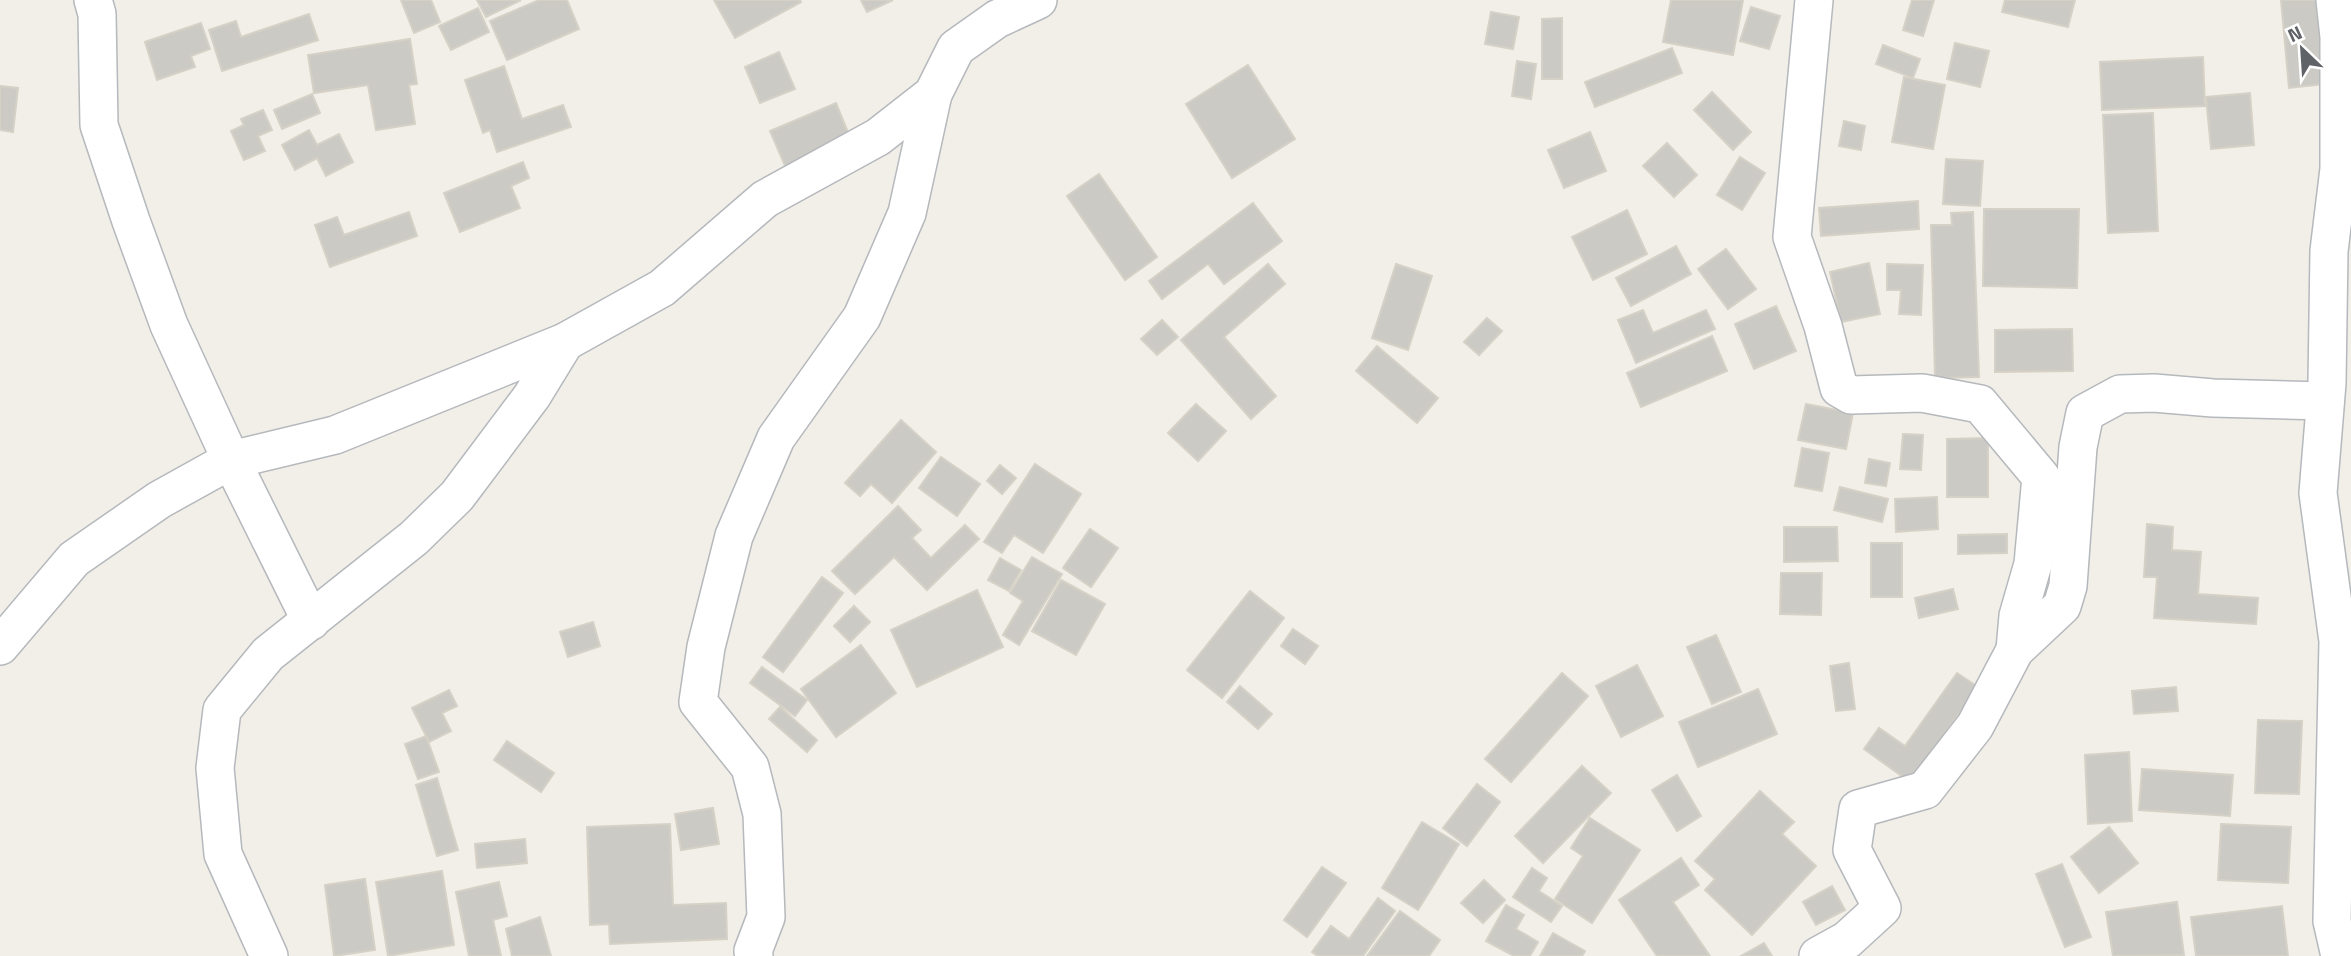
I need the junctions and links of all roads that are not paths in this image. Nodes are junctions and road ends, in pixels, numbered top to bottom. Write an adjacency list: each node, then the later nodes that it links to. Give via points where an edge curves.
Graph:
1 (93, 0): 8 (street, via 99,125 169,325)
2 (1038, 0): 5 (street, via 997,19 956,48)
3 (1814, 0): 11 (street, via 1792,237 1824,326 1839,387 1851,395 1922,393 1980,404 2041,477 2033,564 2018,617)
4 (2335, 0): 7 (street, via 2339,169 2329,251)
5 (933, 94): 6 (street, via 878,137 765,199 662,288); 13 (street, via 907,213 862,317 776,438 734,536 706,647 698,702 751,767 762,814 766,917)
6 (565, 342): 8 (street, via 335,435); 9 (street, via 532,396 457,496 414,538)
7 (2326, 401): 11 (street, via 2119,394 2085,413 2078,447 2068,586 2062,606); 15 (street, via 2318,493 2338,641 2332,921)
8 (231, 460): 9 (street); 10 (street, via 159,500 74,559)
9 (311, 621): 12 (street, via 268,654 222,710 215,768 223,854)
10 (0, 646)
11 (2015, 650): 14 (street, via 1975,726 1924,790 1858,809 1852,850 1882,908 1847,940)
12 (268, 956)
13 (754, 956)
14 (1818, 956)
15 (2340, 956)

